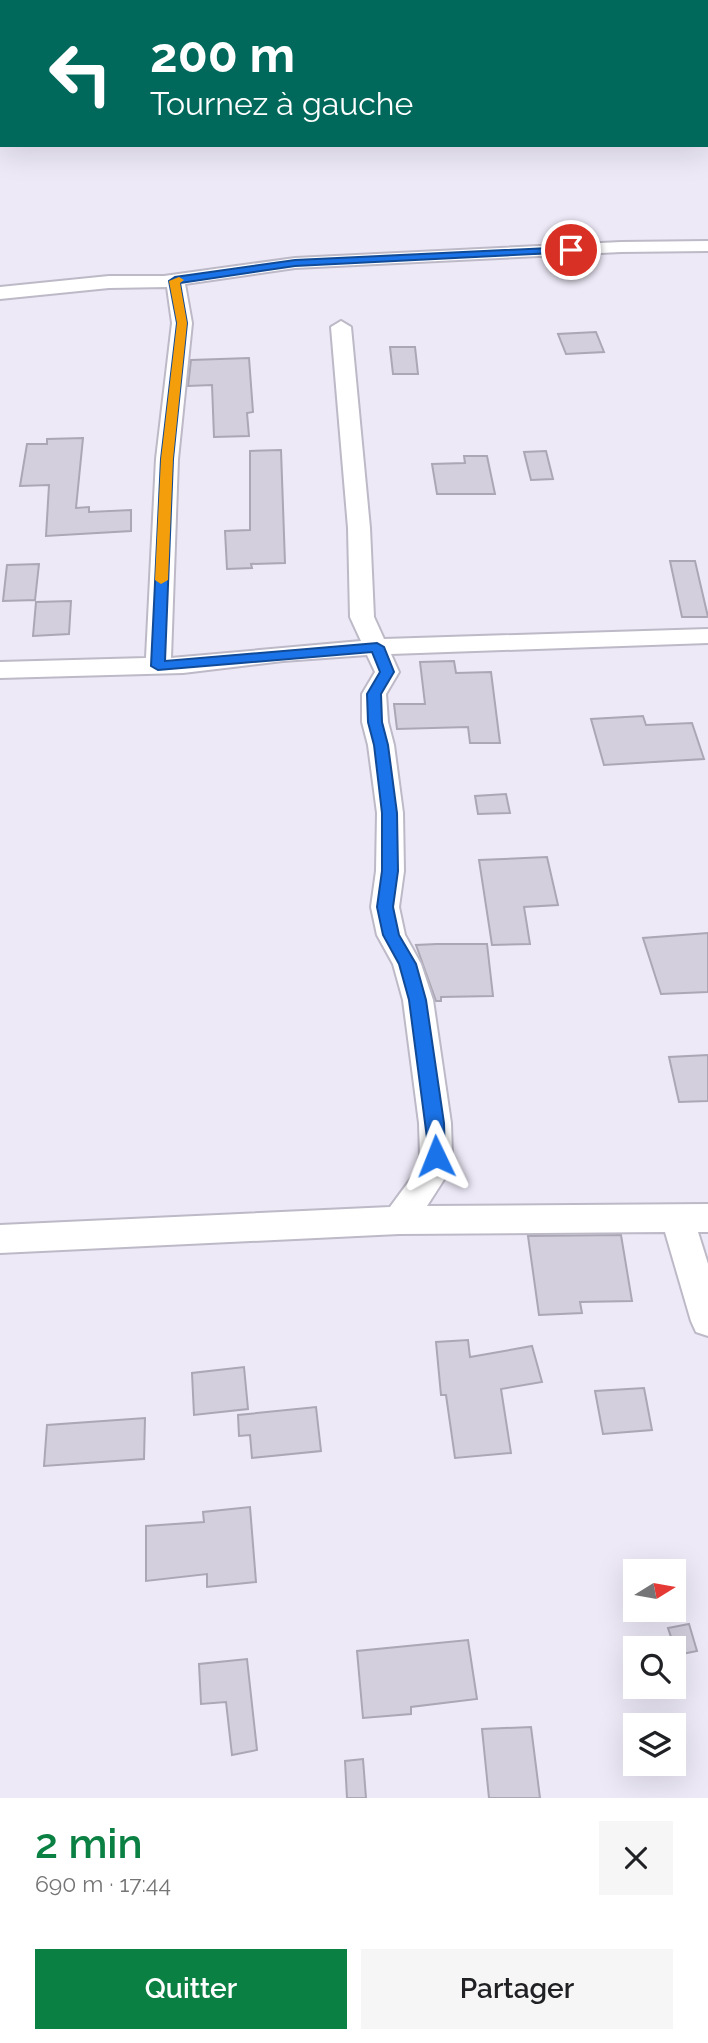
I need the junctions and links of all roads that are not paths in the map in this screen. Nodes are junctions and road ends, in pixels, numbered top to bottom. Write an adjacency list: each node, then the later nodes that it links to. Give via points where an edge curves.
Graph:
1 (708, 246): 2 (street, via 295,263)
2 (175, 281): 3 (street, via 109,282); 7 (street, via 182,323 167,459)
3 (0, 293)
4 (341, 327): 6 (street, via 362,617)
5 (708, 636): 6 (street)
6 (377, 647): 7 (street); 10 (street, via 387,672 374,694 390,813 385,907 391,935 407,964 418,1000 435,1123 436,1156 429,1178)
7 (158, 666): 8 (street)
8 (0, 670)
9 (693, 1219): 10 (street); 12 (street)
10 (399, 1220): 11 (street)
11 (0, 1239)
12 (708, 1321)

